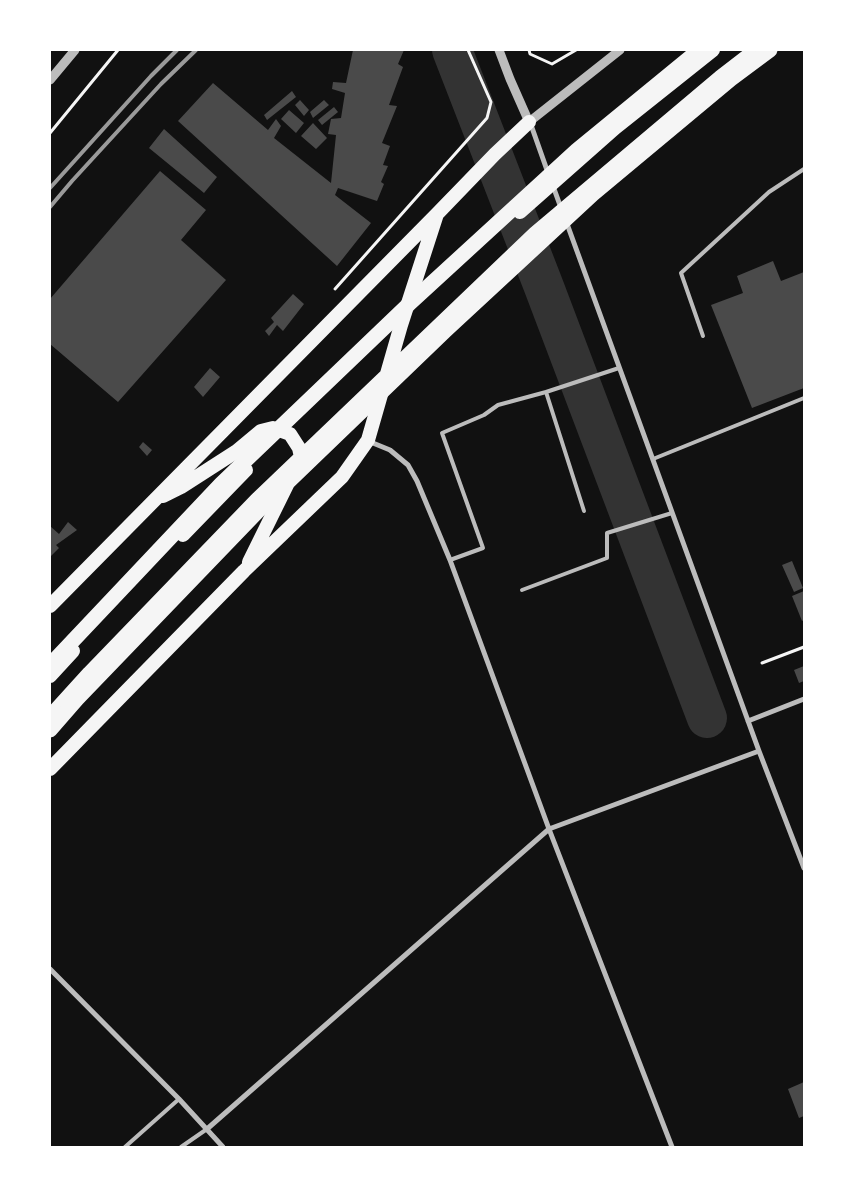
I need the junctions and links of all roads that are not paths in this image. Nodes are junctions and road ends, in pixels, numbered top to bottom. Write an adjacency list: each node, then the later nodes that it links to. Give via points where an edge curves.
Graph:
1 (75, 50): 8 (street)
2 (499, 50): 9 (street)
3 (620, 50): 9 (street)
4 (699, 50): 25 (highway, via 577,150 409,304 221,484)
5 (713, 50): 26 (highway, via 615,128 367,352 274,441)
6 (755, 50): 28 (highway, via 535,233 256,500)
7 (770, 50): 30 (highway, via 593,194 446,330 260,509)
8 (50, 80)
9 (530, 122): 11 (highway); 13 (street)
10 (804, 168): 12 (lane, via 769,192 681,273)
11 (437, 214): 16 (highway); 18 (highway)
12 (703, 336)
13 (618, 368): 14 (lane); 17 (street)
14 (546, 392): 19 (lane); 21 (lane, via 498,405 484,415 442,433 483,548)
15 (804, 398): 17 (lane)
16 (368, 440): 21 (street, via 390,450 408,465 418,481); 22 (highway, via 342,477)
17 (652, 459): 20 (street)
18 (153, 500): 22 (highway, via 181,487 237,451 261,431 273,428 290,434 301,457); 24 (highway)
19 (584, 511)
20 (671, 513): 23 (lane, via 608,533 607,558); 29 (street)
21 (450, 560): 33 (street)
22 (244, 571): 32 (highway)
23 (522, 590)
24 (50, 606)
25 (50, 665)
26 (50, 676)
27 (804, 699): 29 (street)
28 (50, 716)
29 (748, 721): 31 (street)
30 (50, 730)
31 (759, 751): 33 (street); 34 (street)
32 (50, 769)
33 (549, 829): 37 (street); 41 (street)
34 (804, 868)
35 (50, 969): 36 (street)
36 (179, 1099): 37 (street); 38 (lane)
37 (207, 1129): 39 (lane); 40 (street)
38 (125, 1147)
39 (181, 1147)
40 (223, 1147)
41 (672, 1147)

